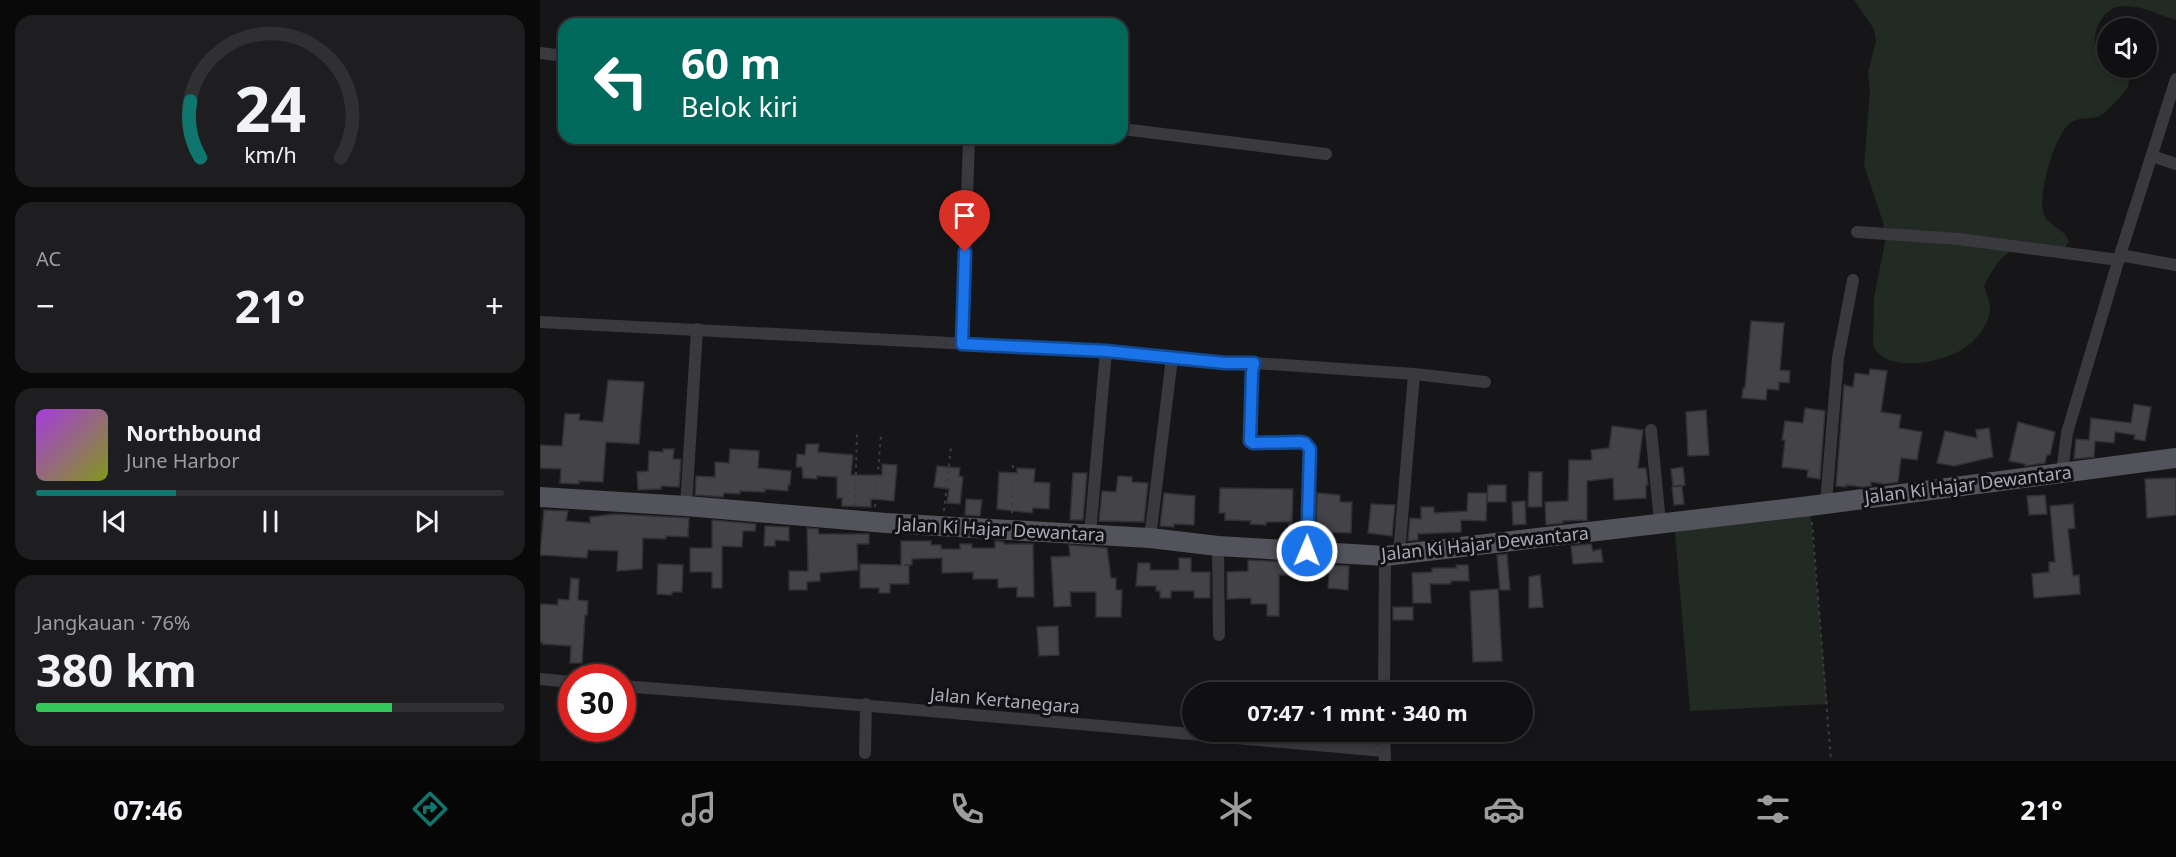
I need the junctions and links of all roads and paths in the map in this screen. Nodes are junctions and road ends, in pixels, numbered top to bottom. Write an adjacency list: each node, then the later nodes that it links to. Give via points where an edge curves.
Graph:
1 (540, 53): 2 (street)
2 (558, 55)
3 (2176, 79): 7 (street)
4 (1128, 130): 6 (street)
5 (969, 144): 15 (street)
6 (1326, 154)
7 (2151, 156): 8 (street); 10 (street)
8 (2176, 165)
9 (1857, 232): 10 (street)
10 (2119, 257): 11 (street); 27 (street, via 2067,433)
11 (2176, 265)
12 (1853, 280): 29 (street)
13 (540, 322): 14 (street)
14 (697, 329): 15 (street); 30 (street)
15 (962, 344): 16 (street)
16 (1106, 351): 17 (street); 36 (street)
17 (1172, 358): 18 (street); 37 (street)
18 (1254, 363): 19 (street); 39 (street, via 1250,441 1300,442 1310,449)
19 (1414, 374): 20 (street); 40 (street)
20 (1485, 382)
21 (1651, 430): 33 (street)
22 (858, 432): 31 (path)
23 (881, 435): 32 (path)
24 (951, 447): 34 (path)
25 (2176, 458): 27 (main road, Jalan Ki Hajar Dewantara)
26 (1014, 462): 35 (path)
27 (2062, 472): 29 (main road, Jalan Ki Hajar Dewantara)
28 (540, 496): 30 (main road, Jalan Ki Hajar Dewantara)
29 (1818, 504): 33 (main road, Jalan Ki Hajar Dewantara); 49 (path)
30 (686, 506): 31 (main road, Jalan Ki Hajar Dewantara)
31 (854, 520): 32 (main road, Jalan Ki Hajar Dewantara)
32 (874, 522): 34 (main road, Jalan Ki Hajar Dewantara)
33 (1660, 522): 40 (main road, Jalan Ki Hajar Dewantara)
34 (943, 526): 35 (main road, Jalan Ki Hajar Dewantara)
35 (1011, 530): 36 (main road, Jalan Ki Hajar Dewantara)
36 (1090, 534): 37 (main road, Jalan Ki Hajar Dewantara)
37 (1150, 538): 38 (main road, Jalan Ki Hajar Dewantara)
38 (1218, 546): 39 (main road, Jalan Ki Hajar Dewantara); 41 (street)
39 (1307, 551): 40 (main road, Jalan Ki Hajar Dewantara)
40 (1392, 555): 44 (street)
41 (1219, 635)
42 (540, 680): 43 (street)
43 (558, 681)
44 (1385, 682)
45 (636, 687): 46 (street, Jalan Kertanegara)
46 (866, 704): 47 (street); 48 (street, Jalan Kertanegara)
47 (865, 753)
48 (1384, 756)
49 (1831, 761)

